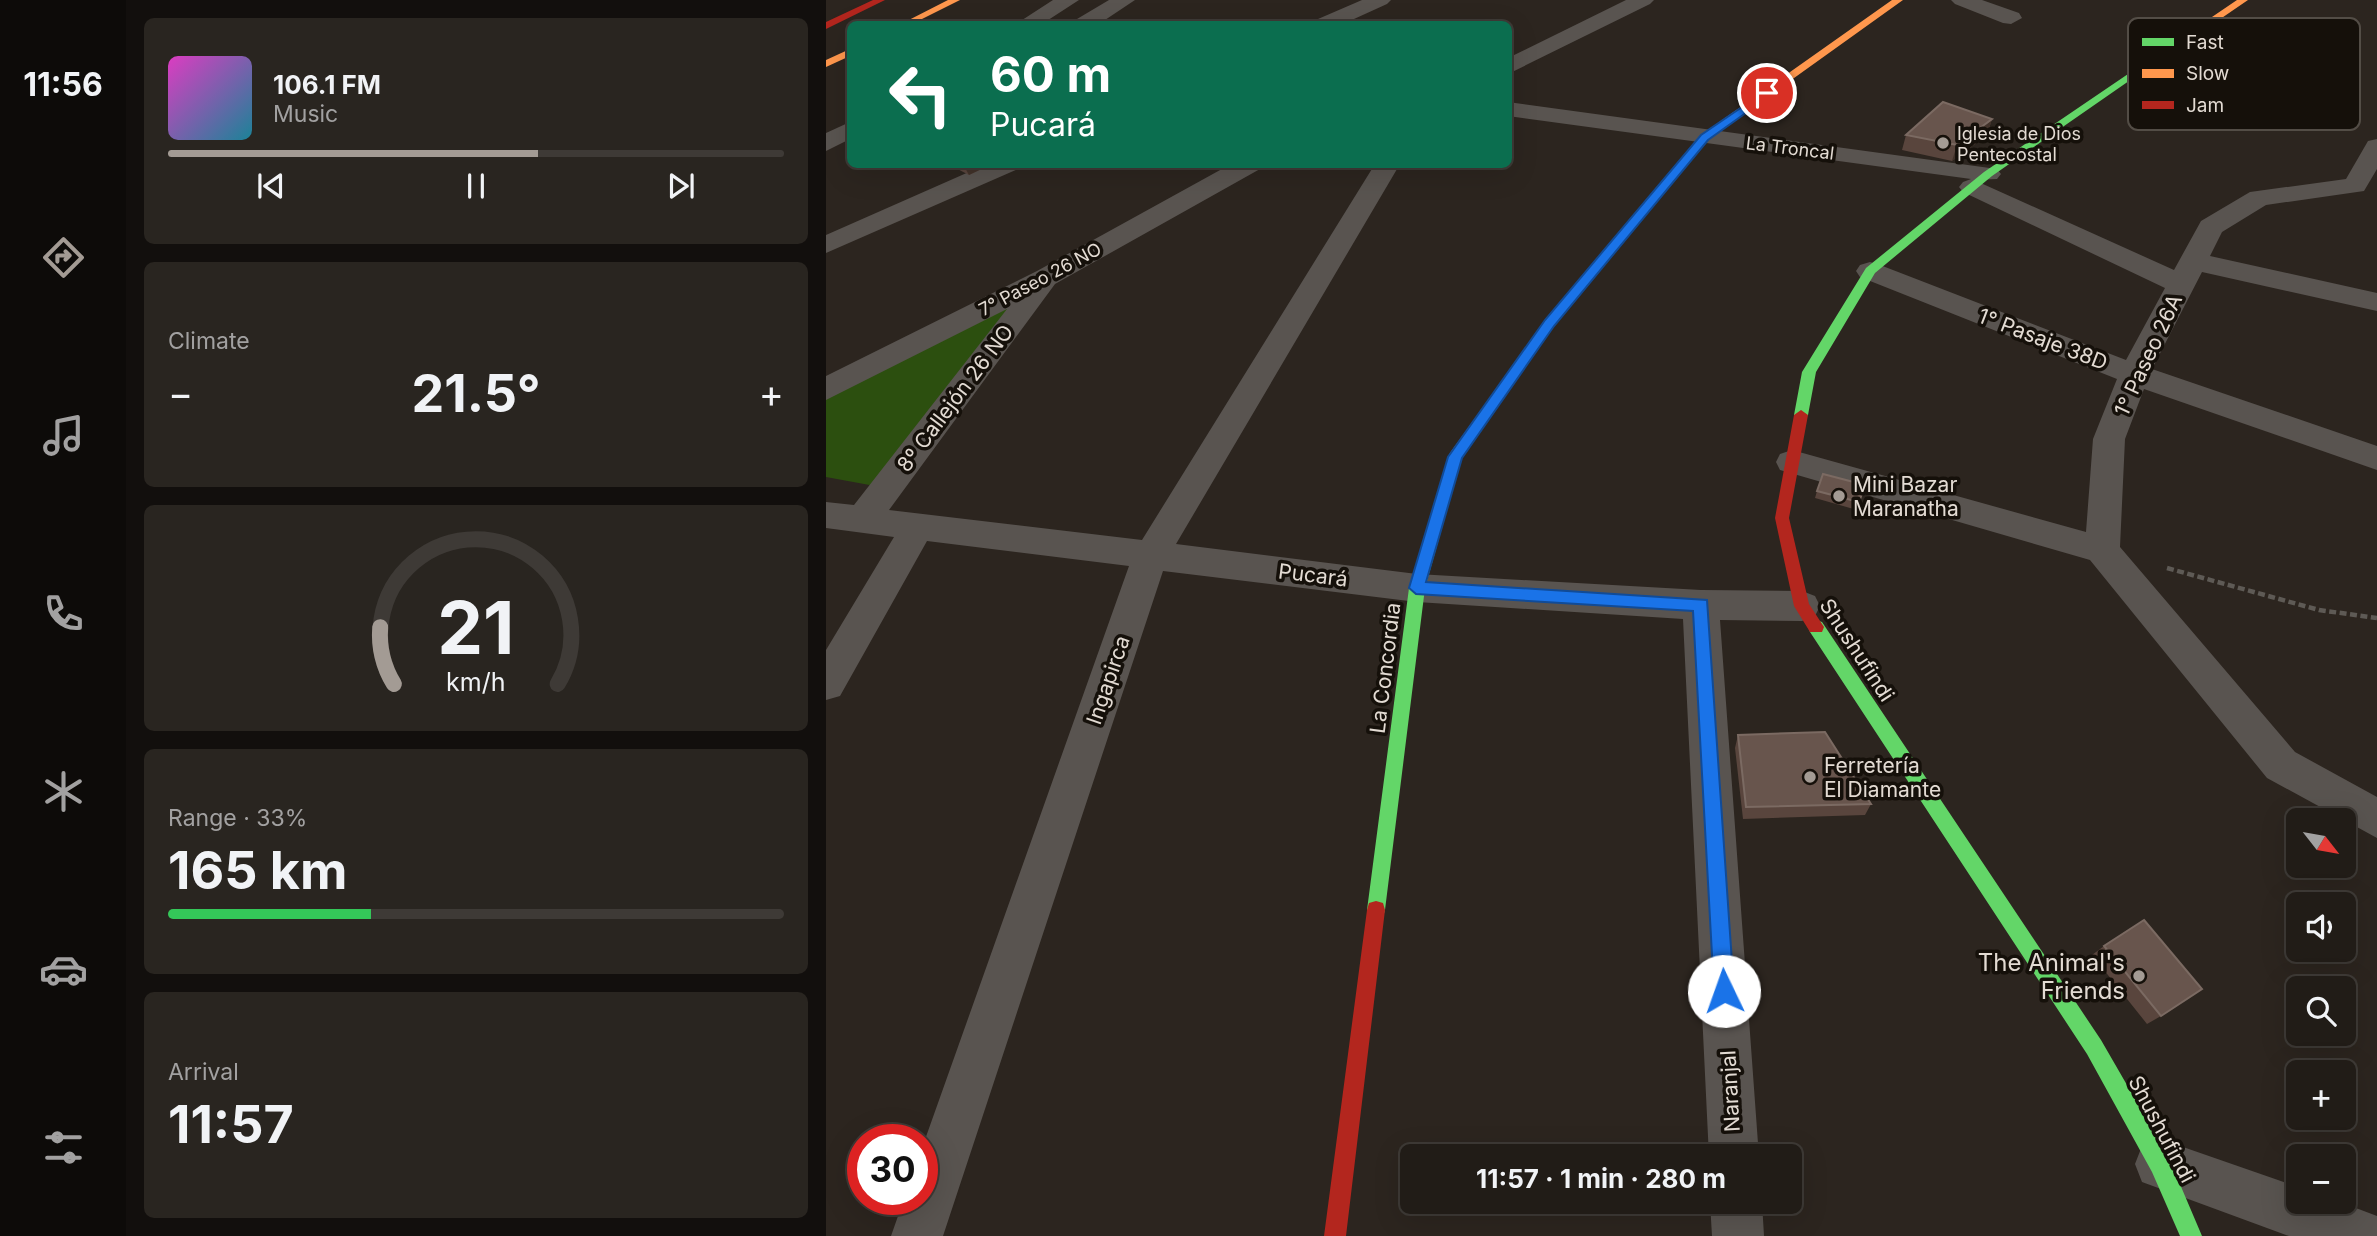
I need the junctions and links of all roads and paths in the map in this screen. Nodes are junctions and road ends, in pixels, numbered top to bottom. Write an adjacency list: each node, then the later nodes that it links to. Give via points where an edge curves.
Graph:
1 (880, 0): 17 (main road)
2 (955, 0): 13 (main road)
3 (1068, 0): 12 (street)
4 (1124, 0): 15 (street)
5 (1380, 0): 16 (street)
6 (1643, 0): 20 (street)
7 (1898, 0): 24 (main road, La Concordia)
8 (1962, 0): 10 (street)
9 (2243, 0): 11 (main road, Shushufindi)
10 (2011, 18)
11 (2217, 18)
12 (1036, 19): 14 (street)
13 (911, 21)
14 (1056, 21)
15 (1092, 21)
16 (1333, 21)
17 (826, 26)
18 (847, 54): 19 (main road)
19 (826, 64)
20 (1512, 65)
21 (2128, 79): 30 (main road, Shushufindi)
22 (1512, 110): 24 (street, La Troncal)
23 (847, 131): 25 (street)
24 (1704, 137): 30 (street, La Troncal); 46 (main road, La Concordia, via 1550,323 1455,457)
25 (826, 144)
26 (2377, 146): 31 (street, 1° Paseo 26A)
27 (1000, 168): 32 (street)
28 (1244, 168): 35 (street, 7° Paseo 26 NO)
29 (1386, 168): 45 (street, Ingapirca)
30 (1980, 181): 33 (main road, Shushufindi); 34 (street, La Troncal)
31 (2366, 188): 34 (street, 1° Paseo 26A, via 2259,198 2211,227)
32 (826, 245)
33 (1870, 271): 37 (street, 1° Pasaje 38D); 40 (main road, Shushufindi, via 1809,372)
34 (2187, 272): 36 (street, La Troncal); 37 (street, 1° Paseo 26A)
35 (1047, 277): 38 (street, 7° Paseo 26 NO); 42 (street, 8º Callejón 26 NO)
36 (2377, 302)
37 (2134, 374): 39 (street, 1° Pasaje 38D); 44 (street, 1° Paseo 26A, via 2109,439)
38 (826, 389)
39 (2377, 458)
40 (1792, 462): 44 (street); 48 (main road, Shushufindi, via 1782,518)
41 (826, 514): 42 (street, Pucará)
42 (863, 519): 43 (street, Pucará)
43 (918, 526): 45 (street, Pucará); 50 (street)
44 (2102, 550): 49 (path, via 2319,610); 51 (street, via 2281,765)
45 (1151, 555): 46 (street, Pucará); 55 (street, Ingapirca)
46 (1416, 588): 47 (street, Pucará); 56 (main road, La Concordia)
47 (1701, 605): 48 (street, Pucará); 52 (street, Naranjal)
48 (1802, 606): 53 (main road, Shushufindi, via 2094,1047)
49 (2377, 618)
50 (826, 684)
51 (2377, 819)
52 (1733, 1144)
53 (2160, 1164): 58 (main road, Shushufindi); 59 (street)
54 (1737, 1214): 57 (street)
55 (917, 1236)
56 (1335, 1236)
57 (1738, 1236)
58 (2191, 1236)
59 (2362, 1236)

